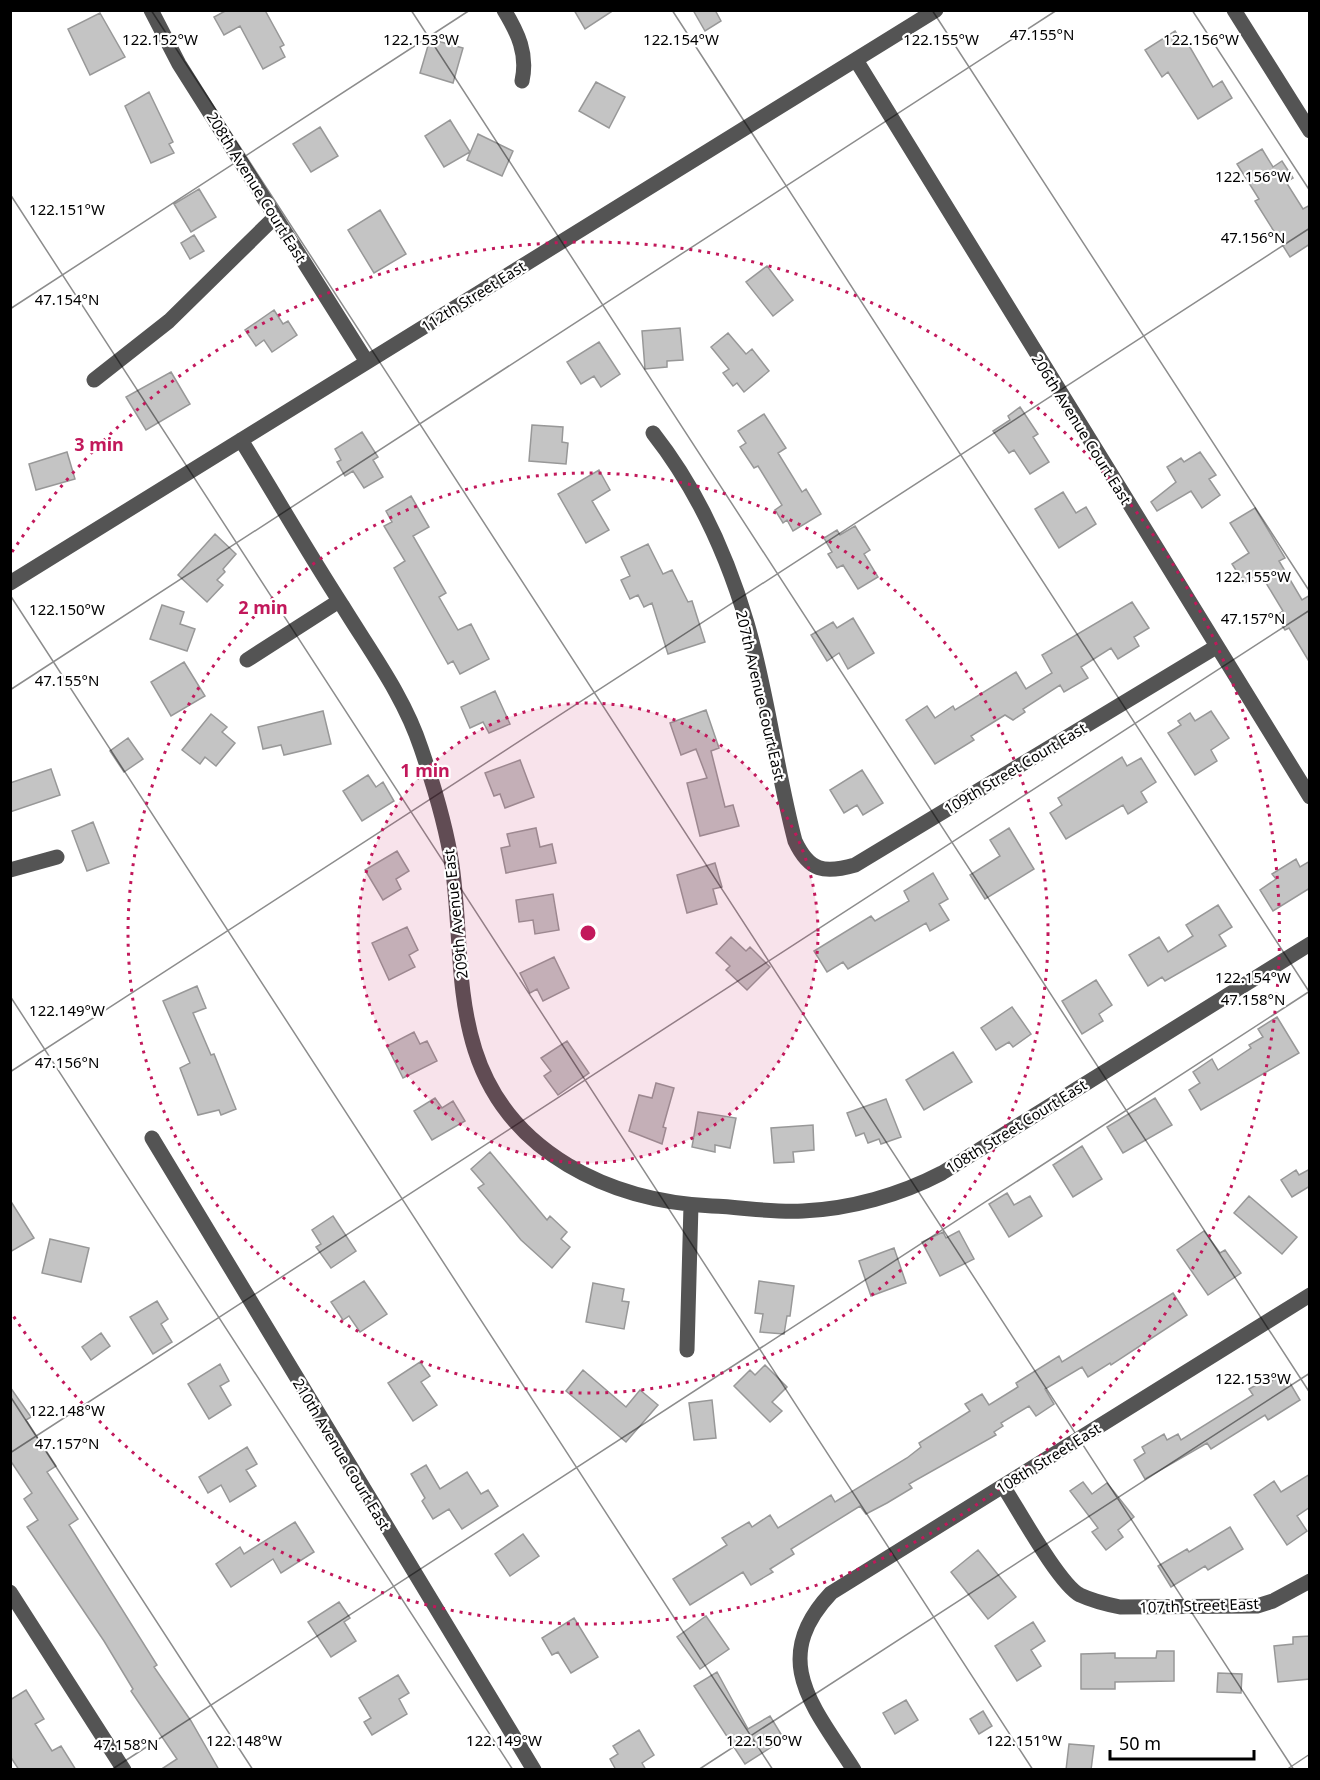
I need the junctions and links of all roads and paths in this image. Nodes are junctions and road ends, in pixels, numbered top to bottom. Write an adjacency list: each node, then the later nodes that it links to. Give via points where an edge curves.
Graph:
1 (151, 10): 8 (street, 208th Avenue Court East, via 179,63)
2 (504, 10): 6 (street, via 521,42 525,66)
3 (936, 10): 5 (street, 112th Street East)
4 (1234, 10): 7 (street)
5 (856, 60): 9 (street, 112th Street East); 15 (street, 206th Avenue Court East)
6 (522, 81)
7 (1310, 131)
8 (275, 217): 9 (street, 208th Avenue Court East); 10 (street, via 162,328)
9 (367, 362): 12 (street, 112th Street East)
10 (94, 380)
11 (653, 433): 19 (street, 207th Avenue Court East, via 690,489 725,561 747,624 795,841)
12 (241, 440): 13 (street, 112th Street East); 14 (street, 209th Avenue East)
13 (10, 584)
14 (339, 601): 16 (street); 23 (street, 209th Avenue East, via 398,696 421,746 452,865 467,1018 476,1052 494,1091 523,1131 580,1174 621,1190)
15 (1216, 647): 17 (street, 206th Avenue Court East); 19 (street, 109th Street Court East, via 855,865 828,871)
16 (246, 660)
17 (1310, 797)
18 (57, 857): 20 (street)
19 (810, 864)
20 (10, 870)
21 (1310, 944): 23 (street, 108th Street Court East, via 924,1182 881,1197 819,1210)
22 (152, 1138): 30 (street, 210th Avenue Court East)
23 (691, 1205): 25 (street)
24 (1310, 1295): 26 (street, 108th Street East)
25 (687, 1350)
26 (1003, 1486): 27 (street, 107th Street East, via 1064,1581 1098,1603 1120,1607 1257,1606); 31 (street, 108th Street East, via 842,1583 814,1611 802,1637 799,1665 806,1692)
27 (1310, 1581)
28 (10, 1592): 29 (street)
29 (123, 1770)
30 (534, 1770)
31 (854, 1770)

